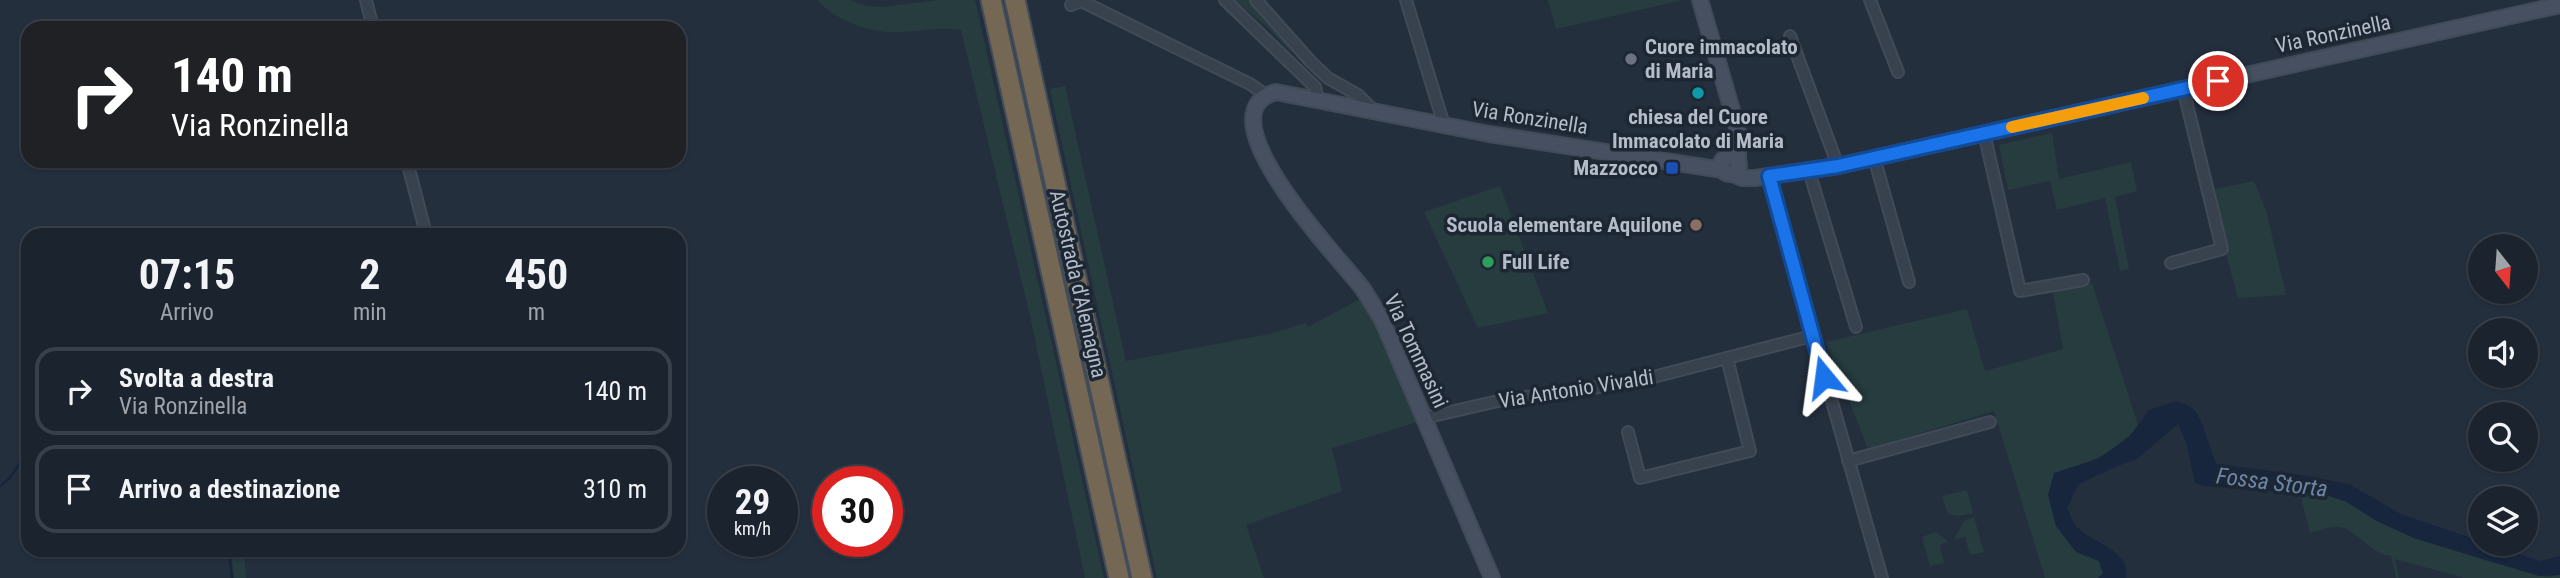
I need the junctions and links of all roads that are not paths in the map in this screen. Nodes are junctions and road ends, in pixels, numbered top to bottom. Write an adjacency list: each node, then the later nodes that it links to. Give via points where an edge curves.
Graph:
1 (366, 0): 11 (street)
2 (991, 0): 38 (highway, Autostrada d'Alemagna)
3 (1015, 0): 39 (highway, Autostrada d'Alemagna)
4 (1225, 0): 16 (street, via 1315,87)
5 (1256, 0): 17 (street, via 1311,62)
6 (1406, 0): 18 (street, Via Ronzinella)
7 (1700, 0): 21 (street, via 1739,135)
8 (1870, 0): 13 (street)
9 (1071, 5): 15 (street, Via Ronzinella, via 1081,1)
10 (2560, 5): 14 (street, Via Ronzinella)
11 (371, 21)
12 (1790, 36): 22 (street)
13 (1898, 72)
14 (2183, 89): 19 (street, Via Ronzinella); 28 (street, via 2222,249)
15 (1271, 93): 16 (street, Via Ronzinella); 34 (street, Via Tommasini, via 1257,102 1254,125 1268,165 1285,195 1383,321)
16 (1318, 100): 17 (street, Via Ronzinella)
17 (1375, 113): 18 (street, Via Ronzinella)
18 (1444, 125): 21 (street, Via Ronzinella, via 1694,164)
19 (1984, 133): 20 (street, Via Ronzinella); 29 (street, via 2020,291)
20 (1874, 157): 22 (street, Via Ronzinella); 30 (street)
21 (1731, 164): 25 (street, Via Ronzinella, via 1751,174 1755,169); 26 (street, Via Ronzinella, via 1749,179)
22 (1838, 166): 24 (street, Via Ronzinella)
23 (409, 168): 27 (street)
24 (1809, 171): 25 (street, Via Ronzinella); 31 (street)
25 (1787, 174): 26 (street, Via Ronzinella)
26 (1769, 176): 32 (street)
27 (424, 228)
28 (2171, 263)
29 (2083, 280)
30 (1909, 282)
31 (1856, 327)
32 (1812, 336): 33 (street, Via Antonio Vivaldi); 37 (street)
33 (1727, 358): 34 (street, Via Antonio Vivaldi, via 1634,382 1498,401); 36 (street, via 1751,451 1640,478)
34 (1424, 418): 40 (street, Via Tommasini)
35 (1990, 422): 37 (street)
36 (1628, 432)
37 (1848, 461): 41 (street)
38 (1119, 578)
39 (1142, 578)
40 (1492, 578)
41 (1882, 578)

